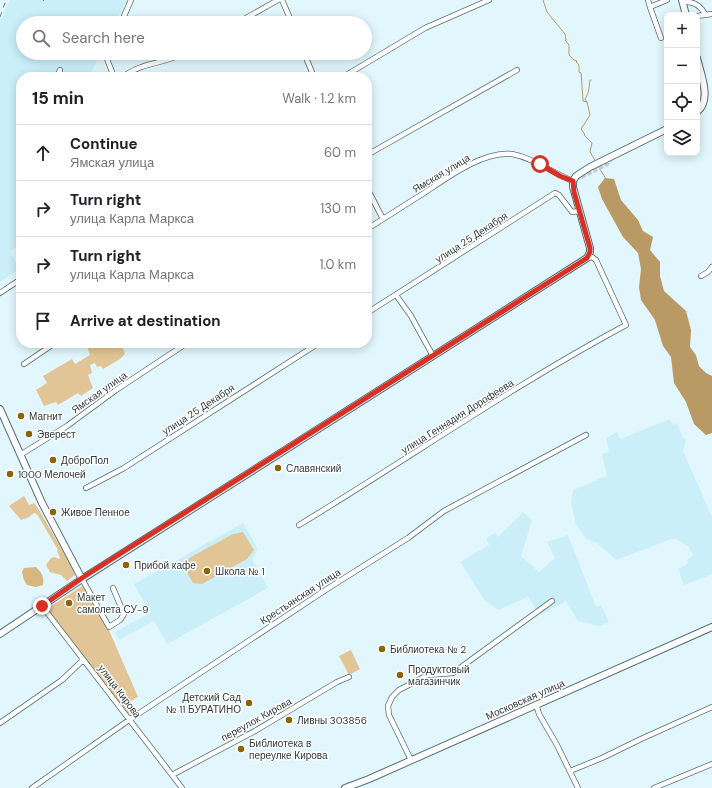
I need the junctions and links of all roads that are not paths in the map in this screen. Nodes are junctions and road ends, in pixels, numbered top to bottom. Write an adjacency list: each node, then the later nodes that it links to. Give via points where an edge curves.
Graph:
1 (131, 0): 13 (street)
2 (278, 0): 14 (street)
3 (282, 0): 15 (street)
4 (489, 0): 21 (street, via 425,28)
5 (648, 0): 8 (street)
6 (667, 0): 8 (street)
7 (682, 1): 9 (street); 10 (street, via 697,4)
8 (650, 7): 16 (street)
9 (685, 12)
10 (705, 14): 11 (street); 12 (street)
11 (712, 14)
12 (700, 15)
13 (124, 16)
14 (249, 16)
15 (289, 16)
16 (661, 38)
17 (107, 60): 23 (street)
18 (168, 60): 24 (street)
19 (307, 60): 25 (street)
20 (371, 60): 26 (street)
21 (372, 60)
22 (517, 70): 30 (street)
23 (112, 72)
24 (131, 72)
25 (312, 72)
26 (351, 72)
27 (700, 73): 28 (street, via 705,97 704,105)
28 (700, 109)
29 (664, 131): 31 (street)
30 (372, 152)
31 (575, 178): 33 (street, via 574,192); 34 (street, Ямская улица, via 560,176 528,159 512,154 494,155 473,163)
32 (372, 198): 34 (street)
33 (580, 211): 36 (street, via 590,248); 41 (street, улица 25 Декабря, via 572,212 555,193)
34 (383, 219): 35 (street, Ямская улица)
35 (372, 226)
36 (587, 258): 46 (street); 53 (street, улица Геннадия Дорофеева, via 592,257 596,260 626,325 489,406)
37 (712, 267): 38 (street)
38 (701, 276)
39 (16, 282): 40 (street)
40 (0, 293)
41 (396, 295): 42 (street, улица 25 Декабря); 46 (street, via 412,316)
42 (372, 310)
43 (48, 348): 47 (street)
44 (179, 348): 51 (street, Ямская улица, via 67,426)
45 (312, 348): 52 (street, улица 25 Декабря, via 124,468)
46 (433, 356): 54 (street)
47 (24, 364)
48 (0, 409): 49 (street)
49 (2, 419): 51 (street)
50 (586, 435): 64 (street, Крестьянская улица, via 444,511 408,538)
51 (20, 455): 54 (street)
52 (86, 488)
53 (300, 525)
54 (82, 578): 55 (street, via 108,627 120,620 124,614); 57 (street)
55 (113, 588)
56 (552, 601): 66 (street, via 453,673 428,675 399,690 392,697 388,706 389,715)
57 (42, 606): 59 (street); 60 (street, улица Кирова)
58 (712, 627): 62 (street, Московская улица)
59 (0, 634)
60 (83, 660): 64 (street, улица Кирова); 65 (street, via 62,680)
61 (349, 677): 69 (street, переулок Кирова)
62 (536, 704): 66 (street, Московская улица); 68 (street)
63 (712, 707): 68 (street)
64 (129, 720): 69 (street, улица Кирова); 70 (street, Крестьянская улица)
65 (0, 723)
66 (411, 760): 72 (street, Московская улица)
67 (712, 764): 74 (street)
68 (570, 771): 73 (street)
69 (172, 775): 71 (street, улица Кирова)
70 (32, 788)
71 (182, 788)
72 (346, 788)
73 (578, 788)
74 (654, 788)

